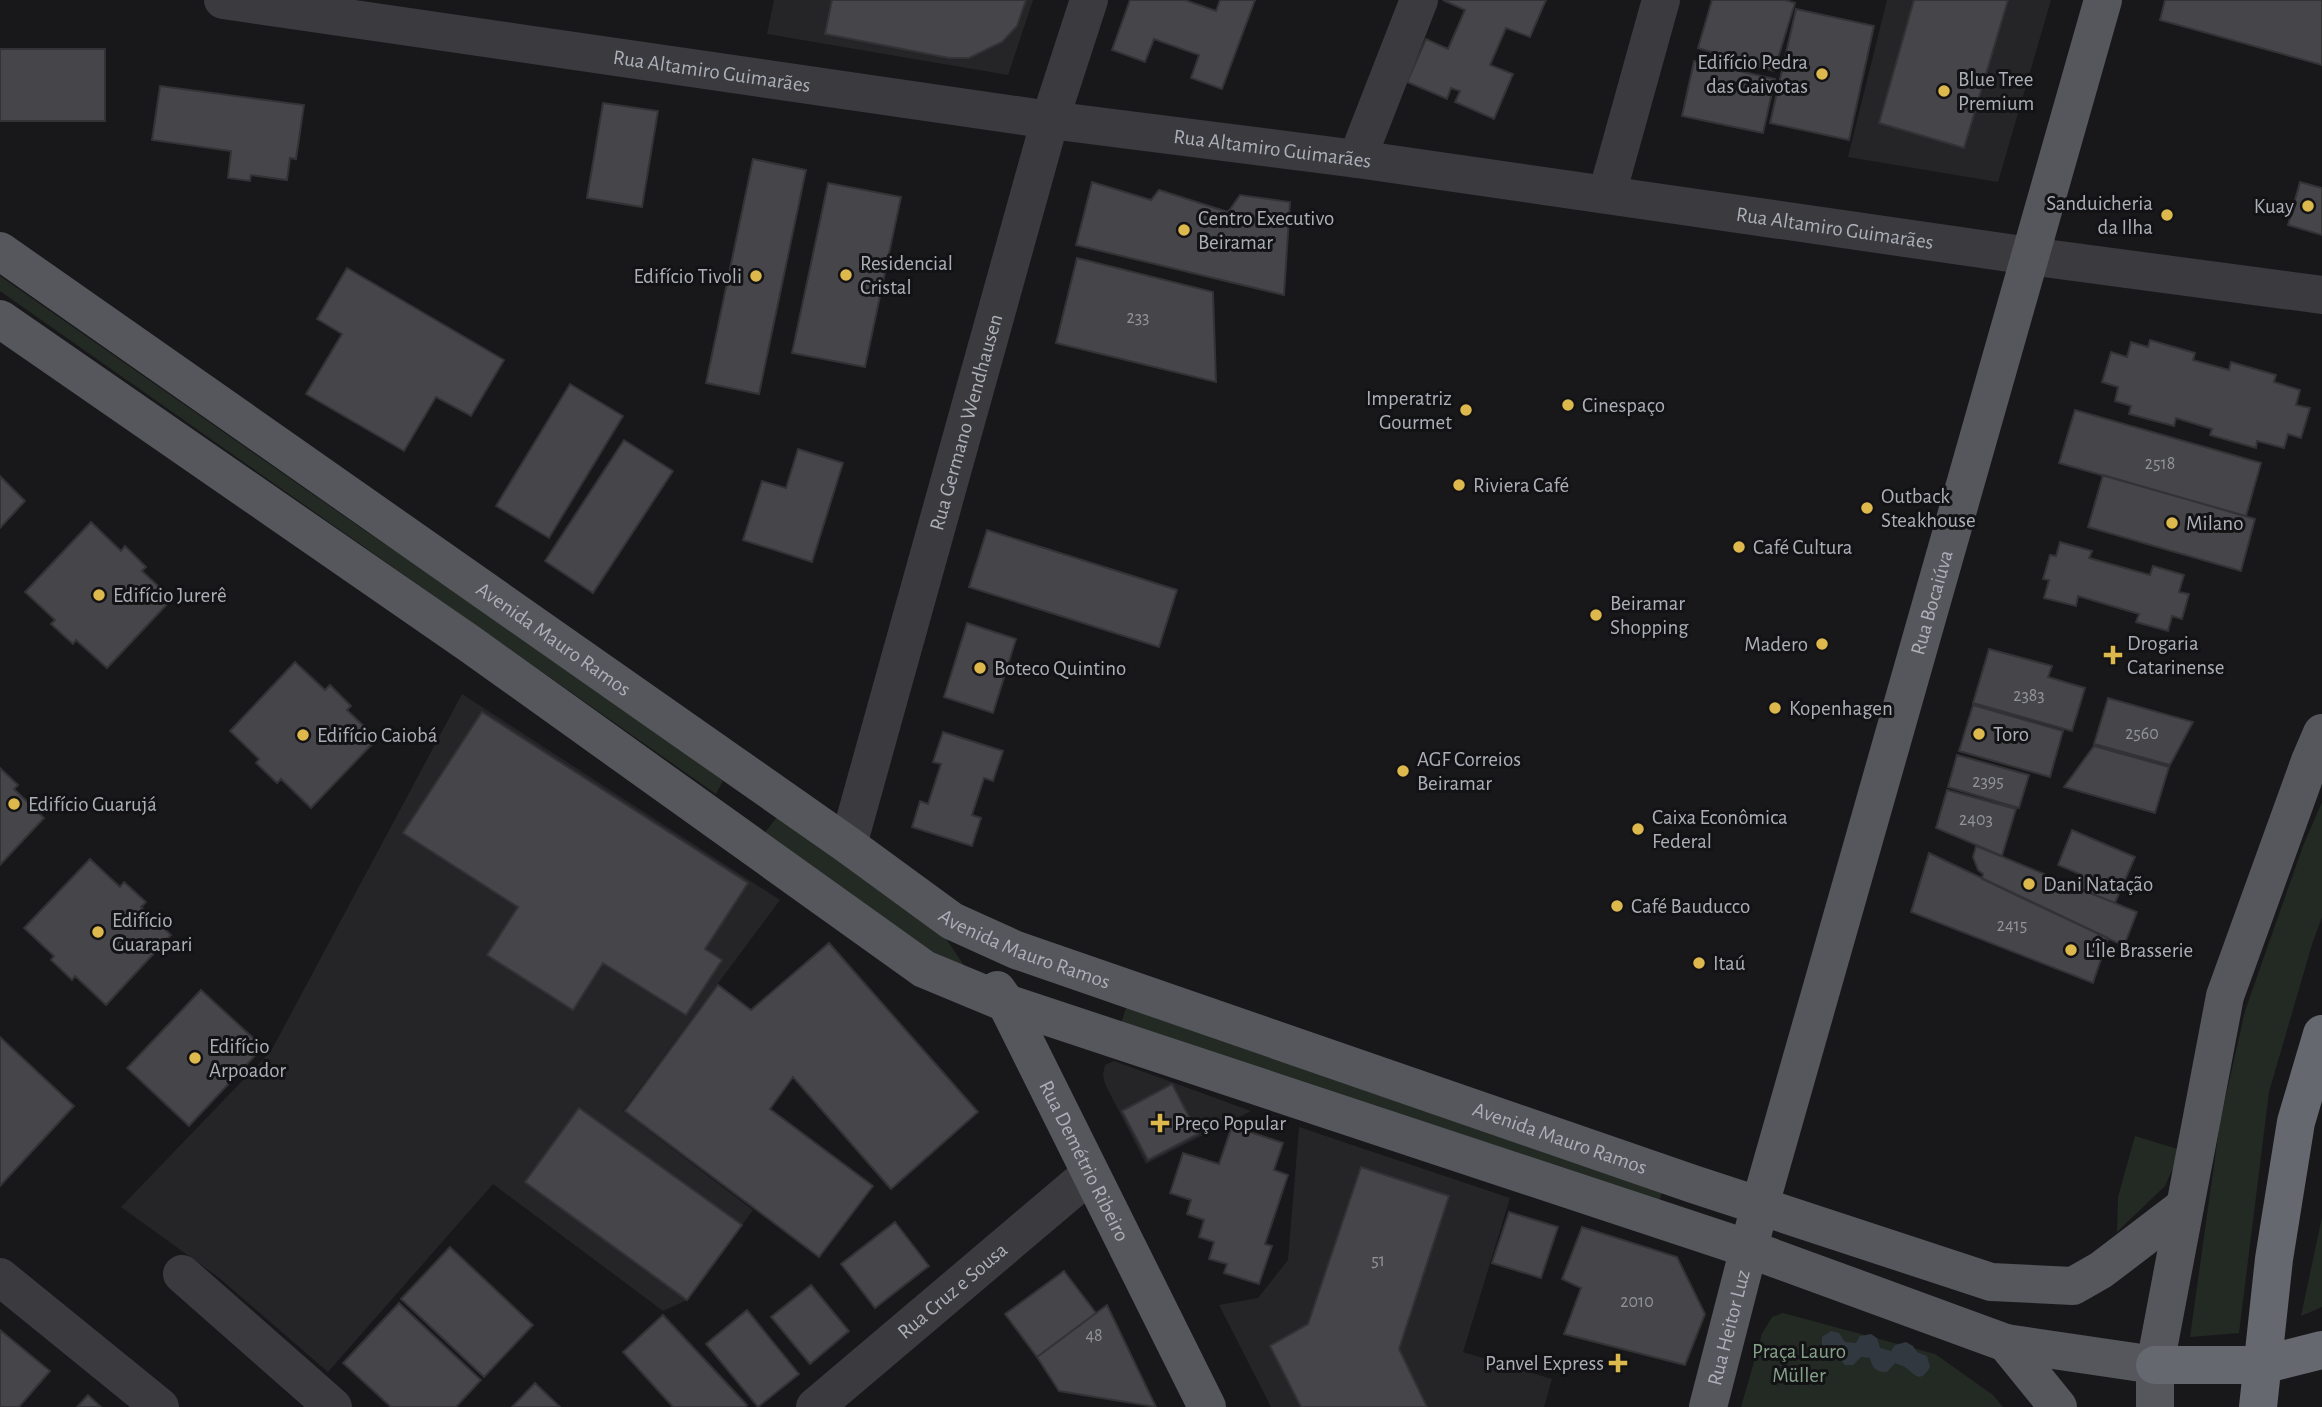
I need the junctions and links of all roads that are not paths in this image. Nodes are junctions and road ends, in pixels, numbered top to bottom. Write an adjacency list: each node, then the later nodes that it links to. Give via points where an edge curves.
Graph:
1 (223, 0): 6 (street, Rua Altamiro Guimarães)
2 (1089, 0): 6 (street, Rua Germano Wendhausen)
3 (1419, 0): 7 (street)
4 (1661, 0): 8 (street)
5 (2103, 0): 10 (main road, Rua Bocaiúva)
6 (1050, 120): 7 (street, Rua Altamiro Guimarães); 14 (street, Rua Germano Wendhausen)
7 (1356, 159): 8 (street, Rua Altamiro Guimarães)
8 (1608, 194): 10 (street, Rua Altamiro Guimarães)
9 (0, 251): 14 (main road, Avenida Mauro Ramos)
10 (2030, 256): 11 (street, Rua Altamiro Guimarães); 19 (main road, Rua Bocaiúva)
11 (2322, 295)
12 (0, 319): 16 (main road, via 470,644 903,956 923,969)
13 (2322, 733): 20 (main road, via 2225,996)
14 (848, 845): 15 (main road, Avenida Mauro Ramos)
15 (952, 921): 16 (main road, Rua Demétrio Ribeiro); 19 (main road, Avenida Mauro Ramos, via 1029,955)
16 (1006, 1003): 18 (main road, Rua Demétrio Ribeiro); 21 (main road)
17 (2322, 1034): 27 (highway, via 2296,1122)
18 (1090, 1174): 30 (street, Rua Cruz e Sousa); 31 (main road, Rua Demétrio Ribeiro)
19 (1760, 1205): 20 (main road, Avenida Mauro Ramos, via 1991,1282 2044,1286 2073,1286 2082,1281); 21 (main road, Rua Bocaiúva)
20 (2185, 1206): 26 (main road)
21 (1749, 1249): 24 (main road); 32 (main road, Rua Heitor Luz)
22 (182, 1274): 29 (street)
23 (0, 1277): 28 (street)
24 (2006, 1343): 26 (main road); 33 (main road)
25 (2322, 1350): 27 (highway)
26 (2155, 1365): 27 (highway); 34 (main road)
27 (2262, 1365): 35 (highway)
28 (160, 1407)
29 (333, 1407)
30 (815, 1407)
31 (1207, 1407)
32 (1708, 1407)
33 (2058, 1407)
34 (2155, 1407)
35 (2258, 1407)

